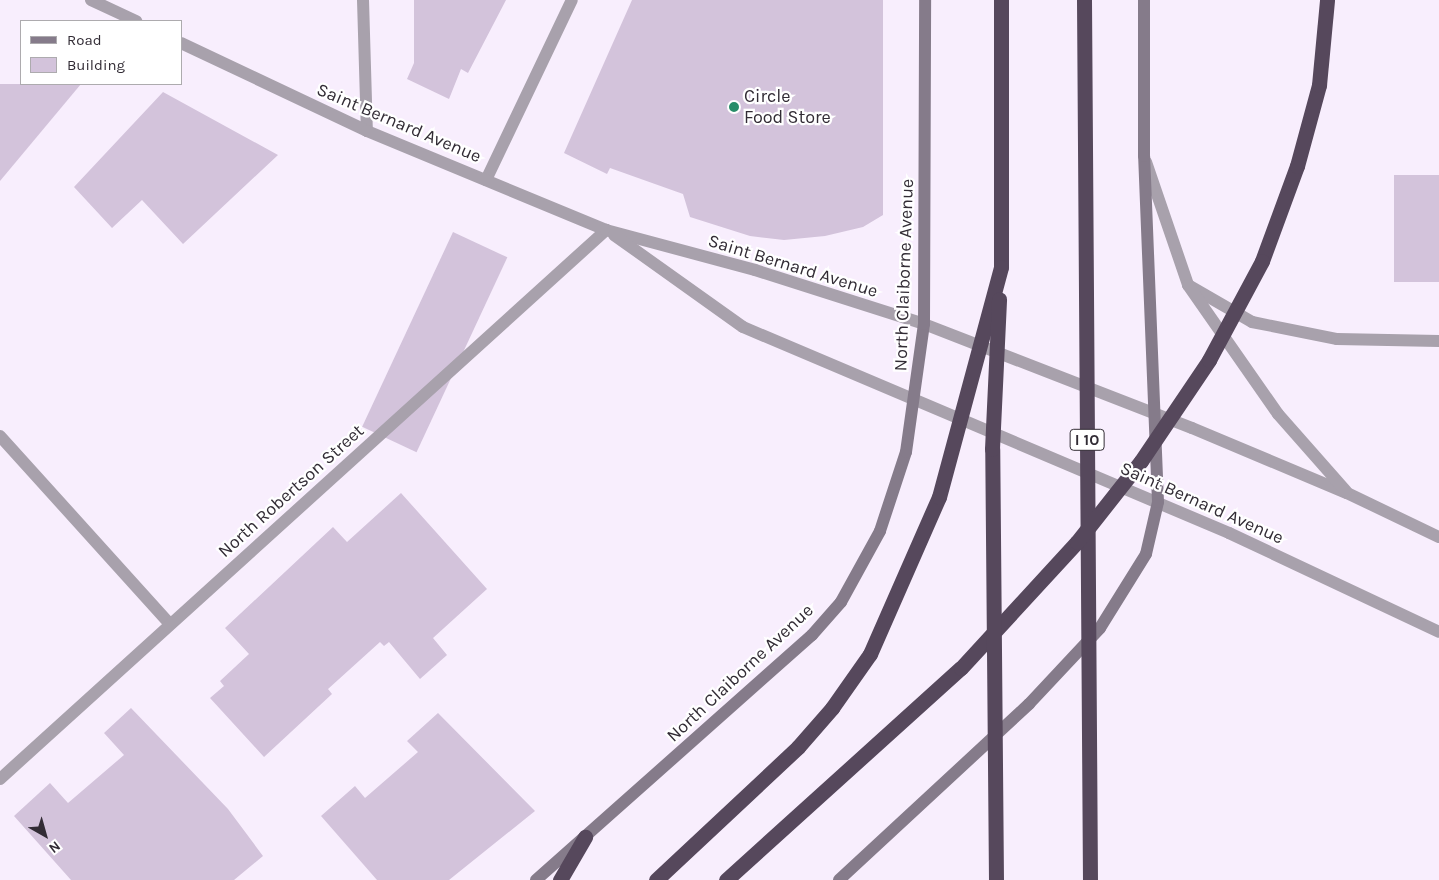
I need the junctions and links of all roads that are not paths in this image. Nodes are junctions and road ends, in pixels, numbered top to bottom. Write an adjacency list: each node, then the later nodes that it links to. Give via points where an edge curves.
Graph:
1 (91, 0): 9 (street)
2 (363, 0): 11 (street)
3 (572, 0): 13 (street)
4 (925, 0): 17 (main road, North Claiborne Avenue)
5 (1001, 0): 15 (highway)
6 (1084, 0): 35 (highway, I 10, bridge)
7 (1144, 0): 12 (main road)
8 (1327, 0): 32 (highway, bridge, via 1319,85 1297,166 1262,261 1209,360 1140,461 1071,549 961,668)
9 (134, 20)
10 (182, 42): 11 (street, Saint Bernard Avenue)
11 (367, 131): 13 (street, Saint Bernard Avenue)
12 (1144, 156): 16 (street); 20 (main road)
13 (486, 180): 14 (street, Saint Bernard Avenue)
14 (606, 230): 17 (street, Saint Bernard Avenue, via 755,270); 19 (street, Saint Bernard Avenue, via 743,327); 25 (street, North Robertson Street)
15 (1001, 267): 31 (highway, bridge, via 939,497 870,654 832,708 798,746); 34 (highway, bridge, via 992,449)
16 (1188, 285): 18 (street, via 1252,322 1338,339); 22 (street, via 1278,414)
17 (924, 324): 19 (main road, North Claiborne Avenue); 20 (street, Saint Bernard Avenue)
18 (1439, 341)
19 (916, 403): 23 (street, Saint Bernard Avenue); 28 (main road, North Claiborne Avenue, via 896,490 864,565 841,602 758,685)
20 (1156, 414): 22 (street, Saint Bernard Avenue); 23 (main road)
21 (0, 436): 25 (street)
22 (1347, 493): 24 (street, Saint Bernard Avenue)
23 (1158, 502): 26 (street, Saint Bernard Avenue); 33 (main road, via 1146,554 1100,628 1030,704)
24 (1439, 537)
25 (170, 624): 27 (street, North Robertson Street)
26 (1439, 632)
27 (0, 779)
28 (585, 837): 29 (main road, North Claiborne Avenue); 30 (highway)
29 (536, 880)
30 (560, 880)
31 (656, 880)
32 (726, 880)
33 (839, 880)
34 (996, 880)
35 (1090, 880)

